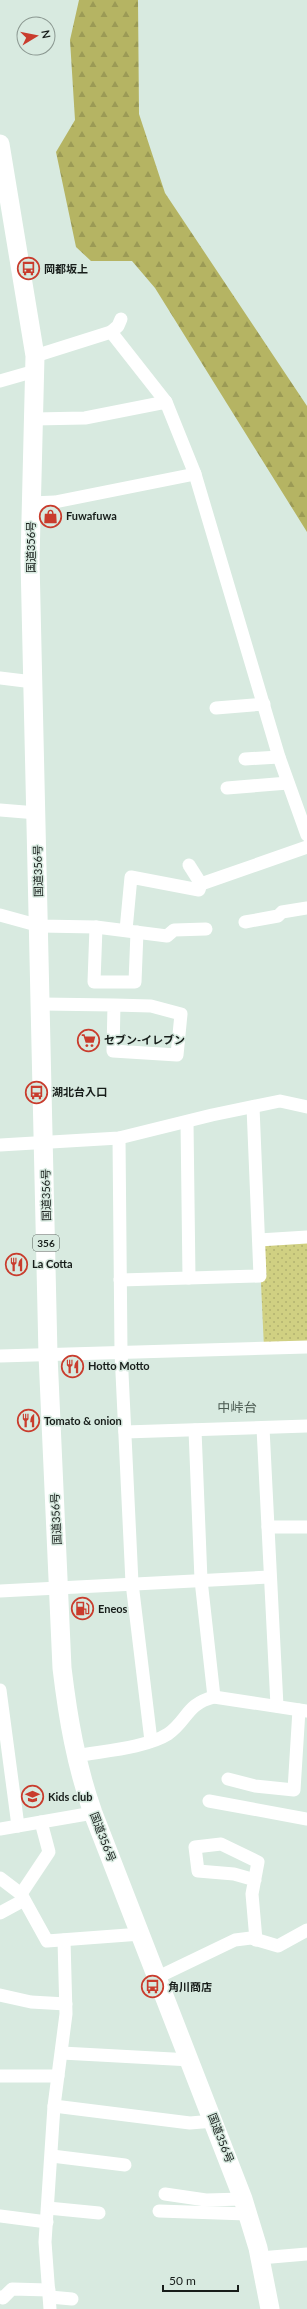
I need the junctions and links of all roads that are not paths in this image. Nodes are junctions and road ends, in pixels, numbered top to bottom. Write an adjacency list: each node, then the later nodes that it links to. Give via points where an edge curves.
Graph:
1 (0, 144): 4 (highway, 国道356号 / 356)
2 (121, 319): 3 (street)
3 (111, 332): 4 (street); 6 (street)
4 (35, 364): 5 (street); 7 (highway, 国道356号 / 356)
5 (0, 381)
6 (166, 402): 7 (street, via 85,418); 8 (street)
7 (34, 419): 9 (highway, 国道356号 / 356)
8 (195, 474): 9 (street, via 55,502); 12 (street)
9 (31, 503): 11 (highway, 国道356号 / 356)
10 (0, 678): 11 (street)
11 (33, 682): 19 (highway, 国道356号 / 356)
12 (264, 704): 13 (street); 14 (street)
13 (216, 708)
14 (280, 757): 15 (street); 16 (street)
15 (245, 759)
16 (288, 783): 17 (street); 20 (street)
17 (227, 788)
18 (0, 810): 19 (street)
19 (37, 813): 27 (highway, 国道356号 / 356)
20 (307, 834)
21 (307, 847): 23 (street)
22 (190, 865): 23 (street)
23 (201, 884): 30 (street, via 199,890 131,877)
24 (307, 908): 26 (street)
25 (0, 915): 27 (street)
26 (245, 922)
27 (40, 926): 28 (street); 31 (highway, 国道356号 / 356)
28 (96, 927): 30 (street); 30 (street, via 94,982 135,982)
29 (206, 929): 30 (street, via 174,930 167,936)
30 (132, 931)
31 (42, 1004): 32 (street); 37 (highway, 国道356号 / 356)
32 (114, 1005): 32 (street, via 151,1006 181,1014 176,1055 114,1051)
33 (253, 1107): 34 (street, via 280,1101); 35 (street); 40 (street)
34 (307, 1107)
35 (187, 1122): 36 (street); 41 (street)
36 (119, 1138): 37 (street, via 61,1143); 42 (street)
37 (45, 1141): 38 (street); 45 (highway, 国道356号 / 356)
38 (0, 1145)
39 (307, 1238): 40 (street)
40 (259, 1240): 41 (street, via 260,1276)
41 (188, 1278): 42 (street)
42 (120, 1280): 44 (street)
43 (307, 1347): 44 (street)
44 (121, 1352): 45 (street); 50 (street)
45 (48, 1354): 46 (street); 56 (highway, 国道356号 / 356)
46 (0, 1356)
47 (307, 1426): 48 (street)
48 (263, 1428): 49 (street); 52 (street)
49 (195, 1430): 50 (street); 54 (street)
50 (125, 1432): 55 (street)
51 (307, 1526): 52 (street)
52 (268, 1527): 53 (street)
53 (270, 1577): 54 (street); 60 (street)
54 (201, 1580): 55 (street); 59 (street)
55 (132, 1583): 56 (street); 62 (street)
56 (59, 1587): 57 (street); 63 (highway, 国道356号 / 356, via 62,1668 68,1720)
57 (0, 1591)
58 (0, 1690): 64 (street)
59 (214, 1697): 60 (street); 62 (street, via 193,1705 167,1734)
60 (277, 1706): 61 (street)
61 (303, 1710): 65 (street, via 294,1790 255,1786)
62 (151, 1741): 63 (street)
63 (76, 1756): 67 (highway, 国道356号 / 356)
64 (4, 1758): 70 (street)
65 (228, 1779)
66 (209, 1801): 68 (street)
67 (93, 1812): 69 (street); 77 (highway, 国道356号 / 356)
68 (307, 1819)
69 (41, 1822): 70 (street); 74 (street, via 49,1852)
70 (18, 1826): 71 (street)
71 (0, 1829)
72 (0, 1878): 74 (street)
73 (255, 1880): 73 (street, via 258,1862 221,1844 195,1847 198,1871 234,1874); 79 (street, via 252,1894)
74 (23, 1897): 75 (street); 78 (street, via 47,1941)
75 (0, 1913)
76 (307, 1930): 79 (street, via 278,1946)
77 (141, 1934): 78 (street); 80 (highway, 国道356号 / 356)
78 (64, 1940): 82 (street)
79 (256, 1940): 80 (street, via 236,1940)
80 (158, 1977): 84 (highway, 国道356号 / 356)
81 (0, 1995): 82 (street, via 31,2002)
82 (66, 2004): 83 (street)
83 (62, 2053): 84 (street); 86 (street)
84 (191, 2060): 88 (highway, 国道356号 / 356)
85 (0, 2076): 86 (street)
86 (58, 2076): 87 (street)
87 (54, 2106): 88 (street, via 190,2123); 89 (street)
88 (214, 2121): 92 (highway, 国道356号 / 356)
89 (52, 2156): 90 (street); 93 (street)
90 (124, 2165)
91 (165, 2194): 92 (street)
92 (245, 2206): 94 (street); 99 (highway, 国道356号 / 356)
93 (48, 2208): 95 (street); 97 (street)
94 (159, 2211)
95 (99, 2213)
96 (0, 2216): 97 (street)
97 (47, 2222): 101 (street, via 45,2242)
98 (307, 2254): 99 (street)
99 (260, 2258): 103 (highway, 国道356号 / 356)
100 (0, 2297): 101 (street, via 3,2298 12,2289)
101 (50, 2299): 102 (street)
102 (72, 2299)
103 (270, 2309)

